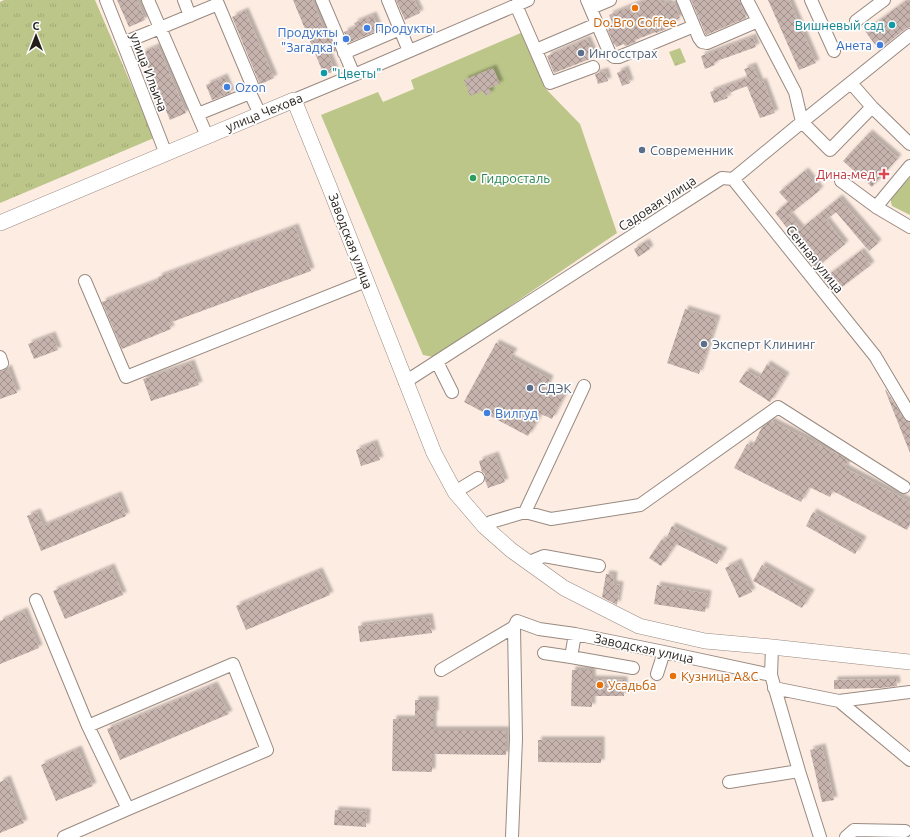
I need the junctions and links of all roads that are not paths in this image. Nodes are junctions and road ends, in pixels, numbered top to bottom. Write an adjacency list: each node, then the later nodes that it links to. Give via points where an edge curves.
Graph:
1 (106, 0): 22 (street, улица Ильича)
2 (148, 0): 19 (street)
3 (184, 0): 14 (street)
4 (322, 0): 26 (street)
5 (388, 0): 20 (street)
6 (528, 0): 13 (street, улица Чехова)
7 (610, 0): 12 (street)
8 (683, 0): 18 (street)
9 (747, 0): 15 (street)
10 (811, 0): 25 (street)
11 (884, 0): 16 (street)
12 (589, 4): 17 (street)
13 (516, 5): 23 (street); 24 (street, улица Чехова)
14 (190, 16): 19 (street); 30 (street, via 218,4 252,85)
15 (758, 21): 18 (street, via 707,43 702,42); 35 (street, via 795,92)
16 (856, 21)
17 (597, 24): 18 (street, via 610,54 619,58); 23 (street)
18 (694, 26)
19 (160, 28): 22 (street); 33 (street)
20 (400, 29): 24 (street); 26 (street)
21 (910, 36): 29 (street, Садовая улица)
22 (123, 43): 38 (street, улица Ильича)
23 (536, 50): 27 (street, via 550,83)
24 (409, 51): 28 (street, улица Чехова)
25 (834, 51)
26 (344, 53): 28 (street)
27 (593, 67)
28 (354, 75): 31 (street, улица Чехова)
29 (851, 83): 32 (street); 35 (street, Садовая улица)
30 (250, 92): 33 (street); 34 (street)
31 (294, 100): 34 (main road, улица Чехова); 46 (main road, Заводская улица)
32 (872, 107): 35 (street, via 830,150); 37 (street)
33 (198, 114): 36 (street)
34 (260, 114): 36 (main road, улица Чехова)
35 (802, 122): 40 (street, Садовая улица)
36 (207, 136): 38 (main road, улица Чехова)
37 (910, 144)
38 (166, 154): 43 (main road, улица Чехова)
39 (910, 166): 42 (street)
40 (733, 179): 48 (street, Садовая улица, via 722,178); 53 (street, Сенная улица, via 875,356)
41 (841, 181): 42 (street)
42 (876, 207): 44 (street)
43 (0, 223)
44 (910, 227)
45 (85, 281): 46 (street, via 126,377)
46 (366, 281): 50 (main road, Заводская улица)
47 (0, 357): 49 (street)
48 (440, 358): 50 (street, Садовая улица); 52 (street)
49 (0, 364)
50 (405, 382): 56 (main road, Заводская улица, via 434,453)
51 (584, 386): 57 (street)
52 (452, 392)
53 (910, 415)
54 (478, 478): 56 (street)
55 (904, 487): 57 (street, via 778,407 640,505 551,519)
56 (455, 492): 58 (main road, Заводская улица)
57 (525, 512): 58 (street, via 491,522)
58 (485, 527): 59 (main road, Заводская улица)
59 (529, 562): 60 (street, via 544,556); 64 (main road, Заводская улица, via 564,588 639,626 705,642)
60 (599, 566)
61 (36, 600): 76 (street)
62 (515, 624): 63 (street, Заводская улица); 70 (street); 83 (street, via 516,739)
63 (575, 634): 65 (street, Заводская улица); 67 (street)
64 (772, 647): 68 (main road, Заводская улица); 72 (street)
65 (664, 652): 71 (street); 72 (street, Заводская улица)
66 (544, 653): 67 (street)
67 (570, 657): 69 (street)
68 (910, 662)
69 (633, 668)
70 (442, 670)
71 (657, 674)
72 (771, 675): 73 (street)
73 (774, 688): 75 (street); 78 (street)
74 (910, 692): 75 (street)
75 (839, 701): 77 (street)
76 (88, 726): 80 (street); 80 (street, via 233,664 267,750)
77 (910, 760)
78 (799, 771): 79 (street); 84 (street)
79 (729, 782)
80 (128, 809): 82 (street)
81 (904, 831): 85 (street, via 854,830)
82 (64, 837)
83 (512, 837)
84 (820, 837)
85 (846, 837)

